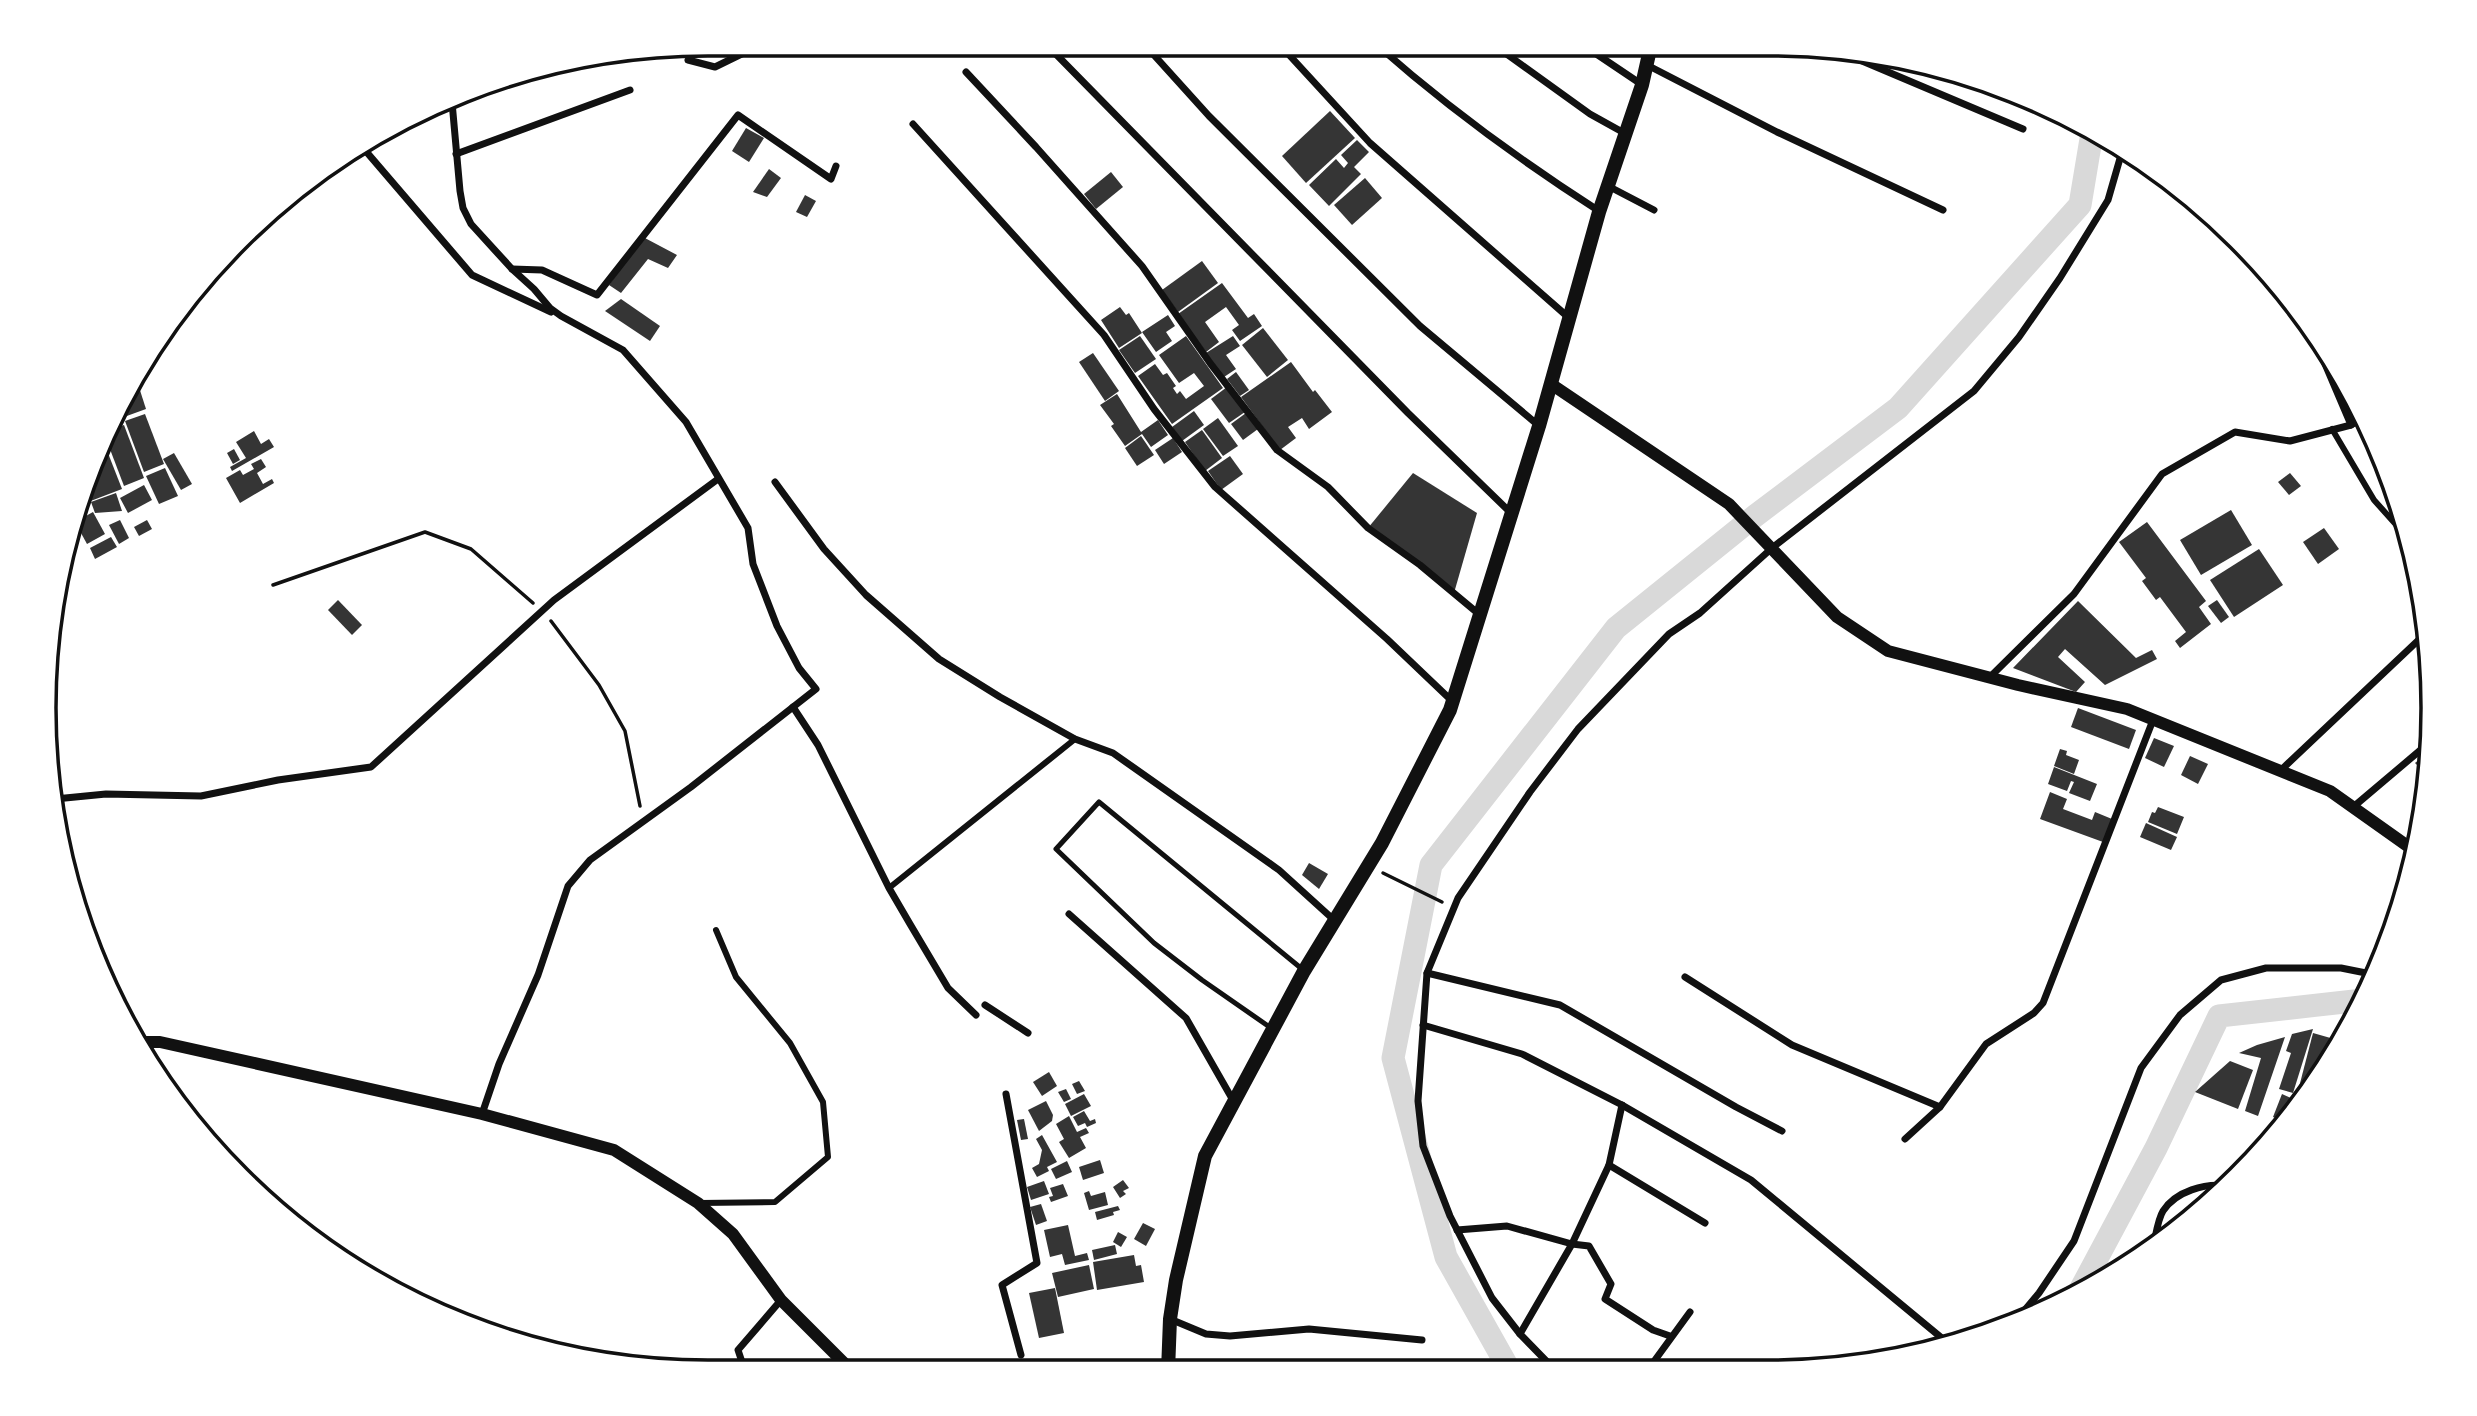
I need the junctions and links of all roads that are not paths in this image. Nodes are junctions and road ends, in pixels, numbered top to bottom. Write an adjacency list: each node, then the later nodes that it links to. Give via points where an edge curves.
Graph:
1 (737, 56): 9 (street, via 715,67)
2 (1058, 56): 38 (street)
3 (1155, 56): 34 (street, via 1420,326)
4 (1291, 56): 29 (street, via 1370,143)
5 (1389, 56): 26 (street, via 1428,90)
6 (1509, 56): 18 (street)
7 (1599, 56): 13 (street)
8 (1649, 56): 10 (main road)
9 (688, 60)
10 (1647, 65): 13 (main road); 25 (street)
11 (1871, 65): 17 (street)
12 (965, 72): 41 (street, via 1142,266 1277,450)
13 (1642, 85): 18 (main road)
14 (630, 90): 20 (street)
15 (452, 108): 20 (street)
16 (913, 124): 44 (street, via 1104,334 1154,409 1216,487)
17 (2023, 129)
18 (1626, 134): 23 (main road)
19 (367, 153): 28 (street, via 472,275)
20 (456, 154): 27 (street, via 463,208 471,224)
21 (2120, 159): 40 (street, via 2108,200 2060,278 1974,391)
22 (836, 166): 27 (street, via 831,178 738,116 597,295 542,270)
23 (1608, 187): 24 (street); 26 (main road)
24 (1654, 209)
25 (1943, 210)
26 (1599, 212): 29 (main road)
27 (512, 269): 28 (street)
28 (561, 316): 36 (street, via 623,350 686,422)
29 (1569, 318): 31 (main road)
30 (2330, 376): 33 (street)
31 (1551, 384): 34 (main road); 40 (street, via 1725,501)
32 (2355, 423): 33 (street)
33 (2351, 425): 35 (street)
34 (1539, 426): 38 (main road)
35 (2332, 429): 39 (street, via 2374,500); 43 (street, via 2290,441 2235,432 2162,474 2074,594)
36 (718, 479): 45 (street, via 747,528 753,564 777,626 816,689); 50 (street, via 542,610 371,767 201,796 106,794)
37 (775, 482): 47 (street, via 849,577 939,659)
38 (1512, 514): 41 (main road)
39 (2394, 522)
40 (1770, 545): 43 (street, via 1837,617 1888,650); 58 (street, via 1700,612 1670,634 1578,729 1458,898)
41 (1480, 615): 44 (main road)
42 (2417, 641): 49 (street)
43 (1991, 676): 46 (street, via 2127,709)
44 (1453, 701): 55 (main road, via 1382,843)
45 (793, 707): 53 (street, via 818,745); 71 (street, via 590,860 568,886)
46 (2153, 720): 49 (street); 70 (street, via 2043,1003 1986,1044)
47 (1075, 739): 53 (street); 55 (street, via 1113,753 1279,870)
48 (2420, 750): 51 (street)
49 (2280, 771): 51 (street, via 2330,791)
50 (63, 798)
51 (2351, 808): 52 (street)
52 (2406, 845)
53 (889, 888): 62 (street, via 948,988)
54 (1069, 914): 68 (street, via 1186,1018)
55 (1334, 919): 57 (main road)
56 (716, 930): 76 (street, via 736,977 790,1043 823,1102 828,1157 775,1202)
57 (1304, 971): 64 (main road); 64 (lane, via 1099,802 1056,849 1154,943)
58 (1427, 973): 63 (street); 72 (street, via 1560,1005)
59 (2364, 973): 82 (street, via 2342,968 2266,968 2221,980 2180,1015 2140,1068 2074,1241)
60 (1685, 976): 70 (street, via 1792,1045)
61 (985, 1005): 65 (street)
62 (976, 1015)
63 (1423, 1025): 69 (street, via 1522,1054); 78 (street, via 1418,1101 1423,1146)
64 (1274, 1030): 68 (main road)
65 (1028, 1033)
66 (148, 1042): 71 (street)
67 (1006, 1094): 89 (street, via 1037,1263 1002,1285)
68 (1234, 1103): 84 (main road, via 1205,1156)
69 (1622, 1105): 74 (street); 87 (street, via 1751,1180)
70 (1940, 1107): 73 (street)
71 (482, 1114): 76 (street, via 614,1150)
72 (1783, 1131)
73 (1905, 1139)
74 (1609, 1165): 77 (street); 80 (street)
75 (2214, 1184): 79 (street, via 2186,1191 2163,1211)
76 (698, 1203): 81 (street, via 733,1234)
77 (1705, 1223)
78 (1457, 1230): 80 (street, via 1507,1226); 85 (street, via 1492,1298)
79 (2157, 1231)
80 (1572, 1244): 85 (street); 86 (street, via 1589,1246 1611,1284 1605,1299)
81 (780, 1300): 90 (street, via 738,1350); 91 (street)
82 (2028, 1306)
83 (1690, 1312): 86 (street)
84 (1170, 1319): 88 (street, via 1206,1334 1230,1336 1309,1329); 92 (main road)
85 (1520, 1334): 93 (street)
86 (1670, 1336): 94 (street)
87 (1941, 1337)
88 (1422, 1340)
89 (1021, 1355)
90 (741, 1360)
91 (841, 1360)
92 (1168, 1360)
93 (1545, 1360)
94 (1654, 1360)

